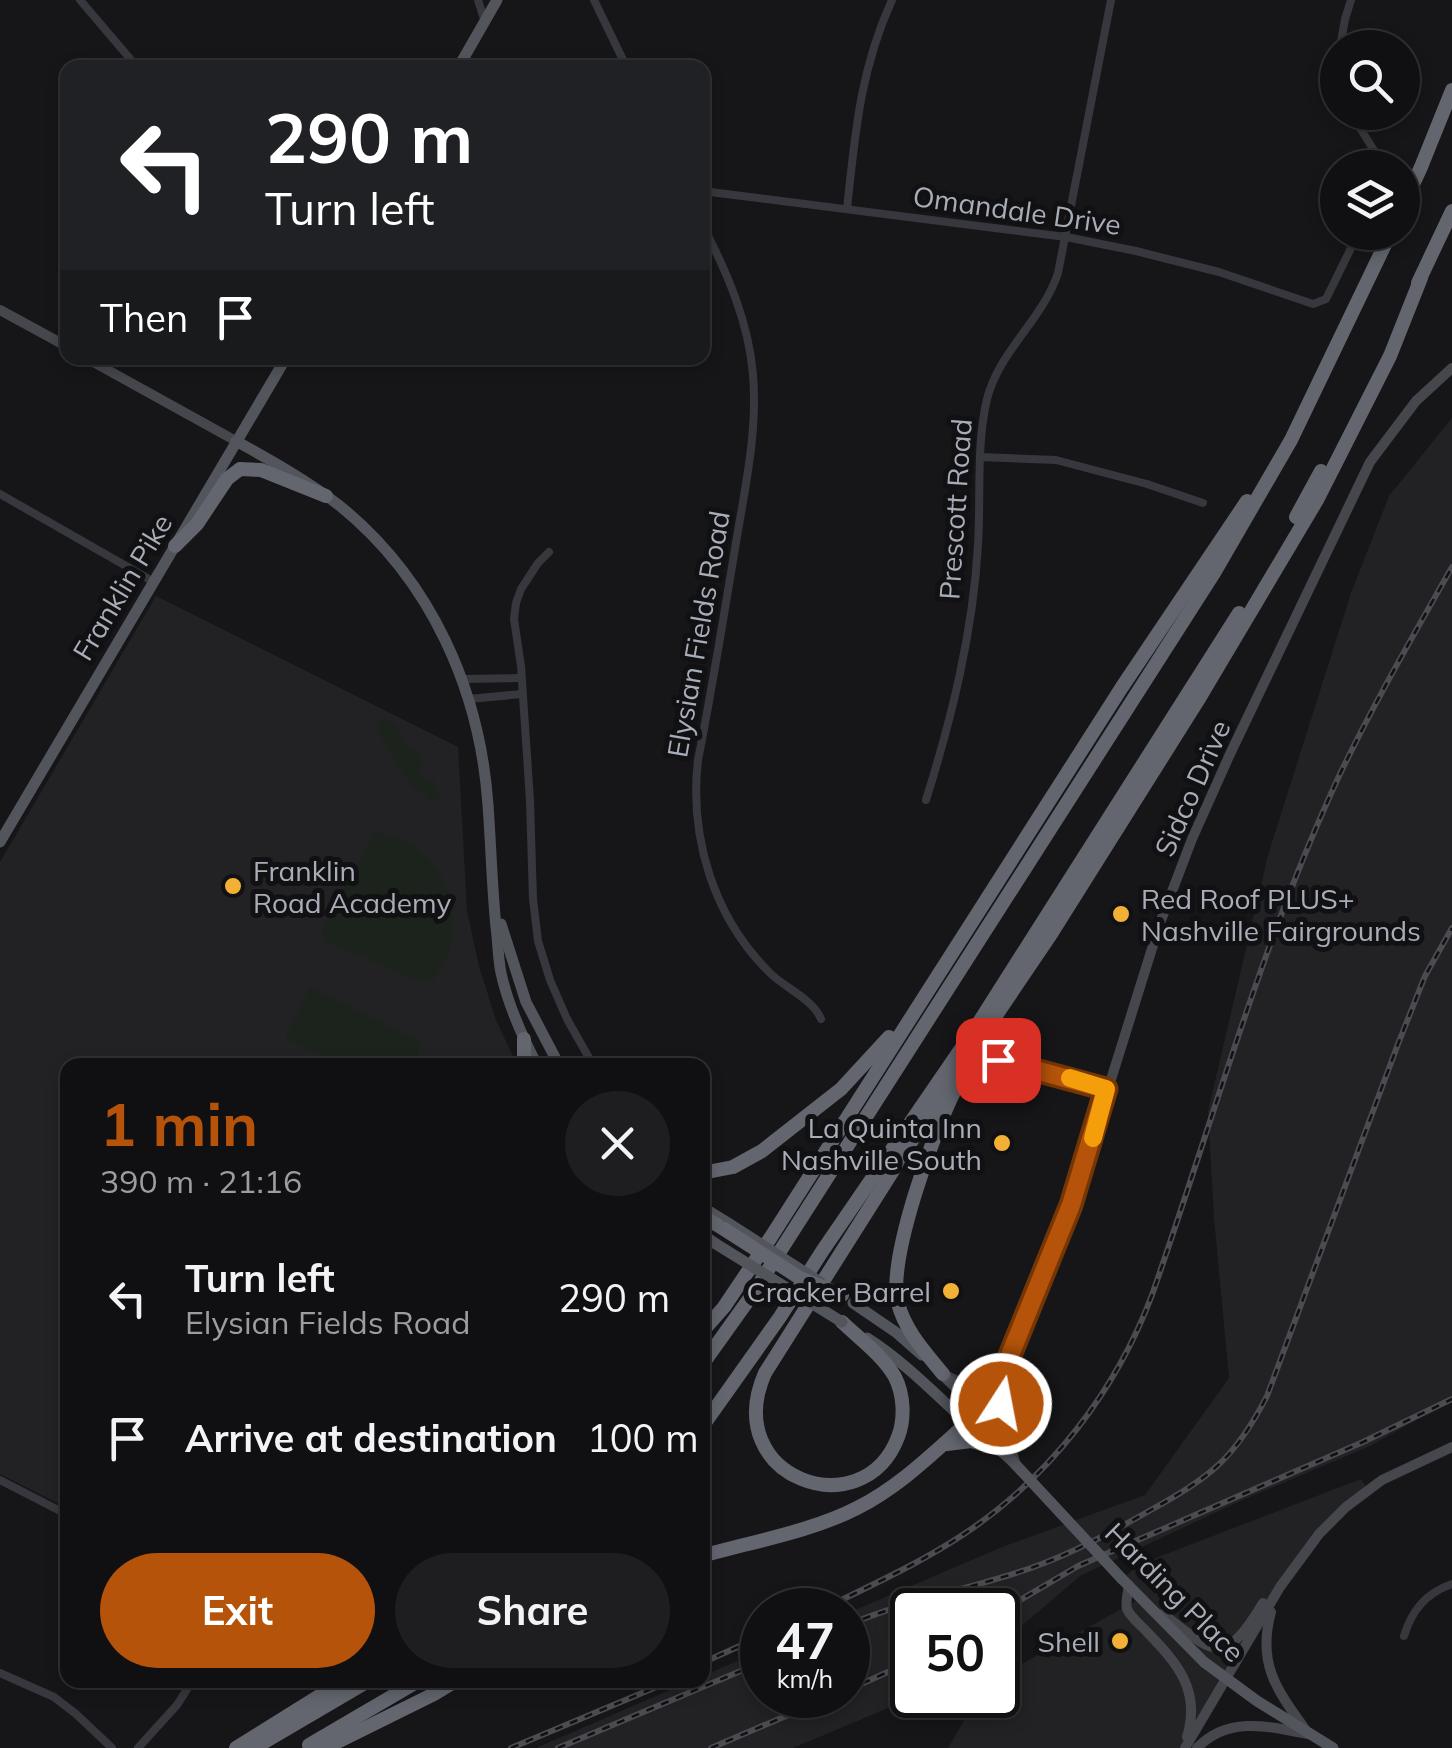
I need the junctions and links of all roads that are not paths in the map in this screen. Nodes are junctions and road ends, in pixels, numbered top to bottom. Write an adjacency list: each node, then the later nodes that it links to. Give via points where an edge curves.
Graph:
1 (80, 0): 10 (street)
2 (478, 0): 8 (street)
3 (498, 0): 8 (main road)
4 (594, 0): 12 (street)
5 (892, 0): 16 (street, via 863,83)
6 (1111, 0): 18 (street, Prescott Road)
7 (1351, 0): 9 (street)
8 (485, 22): 11 (main road)
9 (1343, 30)
10 (131, 60)
11 (463, 60)
12 (623, 60)
13 (1452, 90): 14 (highway)
14 (1420, 170)
15 (710, 192): 16 (street, Omandale Drive)
16 (847, 209): 18 (street, Omandale Drive)
17 (1452, 211): 22 (highway)
18 (1066, 236): 20 (street, Omandale Drive, via 1194,266 1306,303 1328,295); 30 (street, Prescott Road, via 1048,299 993,382)
19 (710, 240): 45 (street, Elysian Fields Road, via 743,324 754,406 748,476 698,760 700,838 718,898 742,938)
20 (1350, 250)
21 (1382, 250): 28 (highway)
22 (1421, 278): 46 (highway, via 1390,356 1316,500 1153,774); 66 (highway, via 1262,578 976,1027)
23 (0, 310): 24 (main road)
24 (60, 344)
25 (99, 365): 29 (main road)
26 (282, 365): 29 (main road, Franklin Pike)
27 (1452, 368): 53 (main road, Sidco Drive, via 1416,401 1358,484 1192,839)
28 (1322, 377): 44 (highway, via 1262,480); 62 (highway, via 1214,573)
29 (236, 441): 32 (main road); 34 (main road, Franklin Pike)
30 (980, 456): 33 (street, via 1056,460); 41 (street, Prescott Road, via 978,548 966,638 956,700)
31 (0, 494): 36 (street)
32 (326, 496): 34 (highway, via 261,470 240,470); 38 (main road, via 414,586)
33 (1202, 503)
34 (175, 546): 36 (main road, Franklin Pike)
35 (548, 552): 37 (street, via 516,603)
36 (154, 582): 42 (main road, Franklin Pike)
37 (521, 678): 38 (street); 39 (street)
38 (463, 680): 40 (main road)
39 (522, 694): 40 (street); 51 (street, via 538,941 558,1000)
40 (469, 699): 43 (main road, via 487,791)
41 (926, 800)
42 (0, 842)
43 (494, 900): 47 (main road, via 500,972); 50 (main road, via 526,1002)
44 (931, 987): 54 (highway, via 824,1102 746,1162); 61 (highway)
45 (821, 1019)
46 (983, 1036): 60 (highway, via 758,1390 756,1425 769,1455 788,1473 822,1485 845,1484 874,1470 894,1447 901,1425 894,1375); 64 (highway, via 938,1128 896,1272 904,1319)
47 (524, 1039): 48 (highway); 49 (main road)
48 (525, 1058)
49 (534, 1058)
50 (555, 1058)
51 (589, 1058)
52 (998, 1060): 53 (street)
53 (1106, 1089): 63 (main road, Sidco Drive, via 1071,1205)
54 (710, 1172)
55 (710, 1216): 57 (main road, Harding Place)
56 (710, 1222): 57 (highway)
57 (723, 1232): 58 (main road, Harding Place); 59 (highway, bridge); 60 (main road, Harding Place, bridge)
58 (710, 1233)
59 (847, 1299): 64 (main road, Harding Place)
60 (842, 1322): 67 (main road, Harding Place, via 903,1363)
61 (710, 1323)
62 (710, 1354)
63 (1005, 1368): 64 (main road, via 978,1386); 65 (main road, Sidco Drive); 69 (main road)
64 (943, 1374): 65 (main road, Harding Place)
65 (978, 1409): 67 (main road, Sidco Drive); 69 (main road, Harding Place)
66 (710, 1415)
67 (967, 1423): 68 (highway); 69 (main road, Harding Place)
68 (941, 1446): 69 (highway, via 964,1440); 73 (highway, via 849,1512)
69 (1005, 1446): 76 (main road, Harding Place, bridge, via 1016,1466)
70 (1452, 1447): 74 (main road, via 1368,1489)
71 (0, 1480): 72 (street)
72 (60, 1510)
73 (710, 1554)
74 (1300, 1557): 76 (main road, via 1247,1629 1219,1649 1204,1645); 77 (main road)
75 (1452, 1584): 78 (street, via 1423,1600)
76 (1130, 1586): 80 (main road, Harding Place); 92 (main road, via 1129,1612 1170,1656 1188,1688)
77 (1278, 1592): 80 (main road); 86 (main road, via 1266,1634 1268,1668)
78 (1404, 1636)
79 (0, 1673): 87 (street, via 54,1697)
80 (1225, 1678): 86 (main road, Harding Place); 92 (main road)
81 (187, 1688): 88 (street)
82 (333, 1688): 89 (highway)
83 (356, 1688): 90 (highway)
84 (407, 1688): 91 (highway)
85 (444, 1688): 91 (highway, via 329,1746)
86 (1308, 1734): 93 (main road, via 1234,1726); 94 (main road, Harding Place)
87 (112, 1748)
88 (138, 1748)
89 (236, 1748)
90 (254, 1748)
91 (308, 1748)
92 (1184, 1748)
93 (1197, 1748)
94 (1334, 1748)

